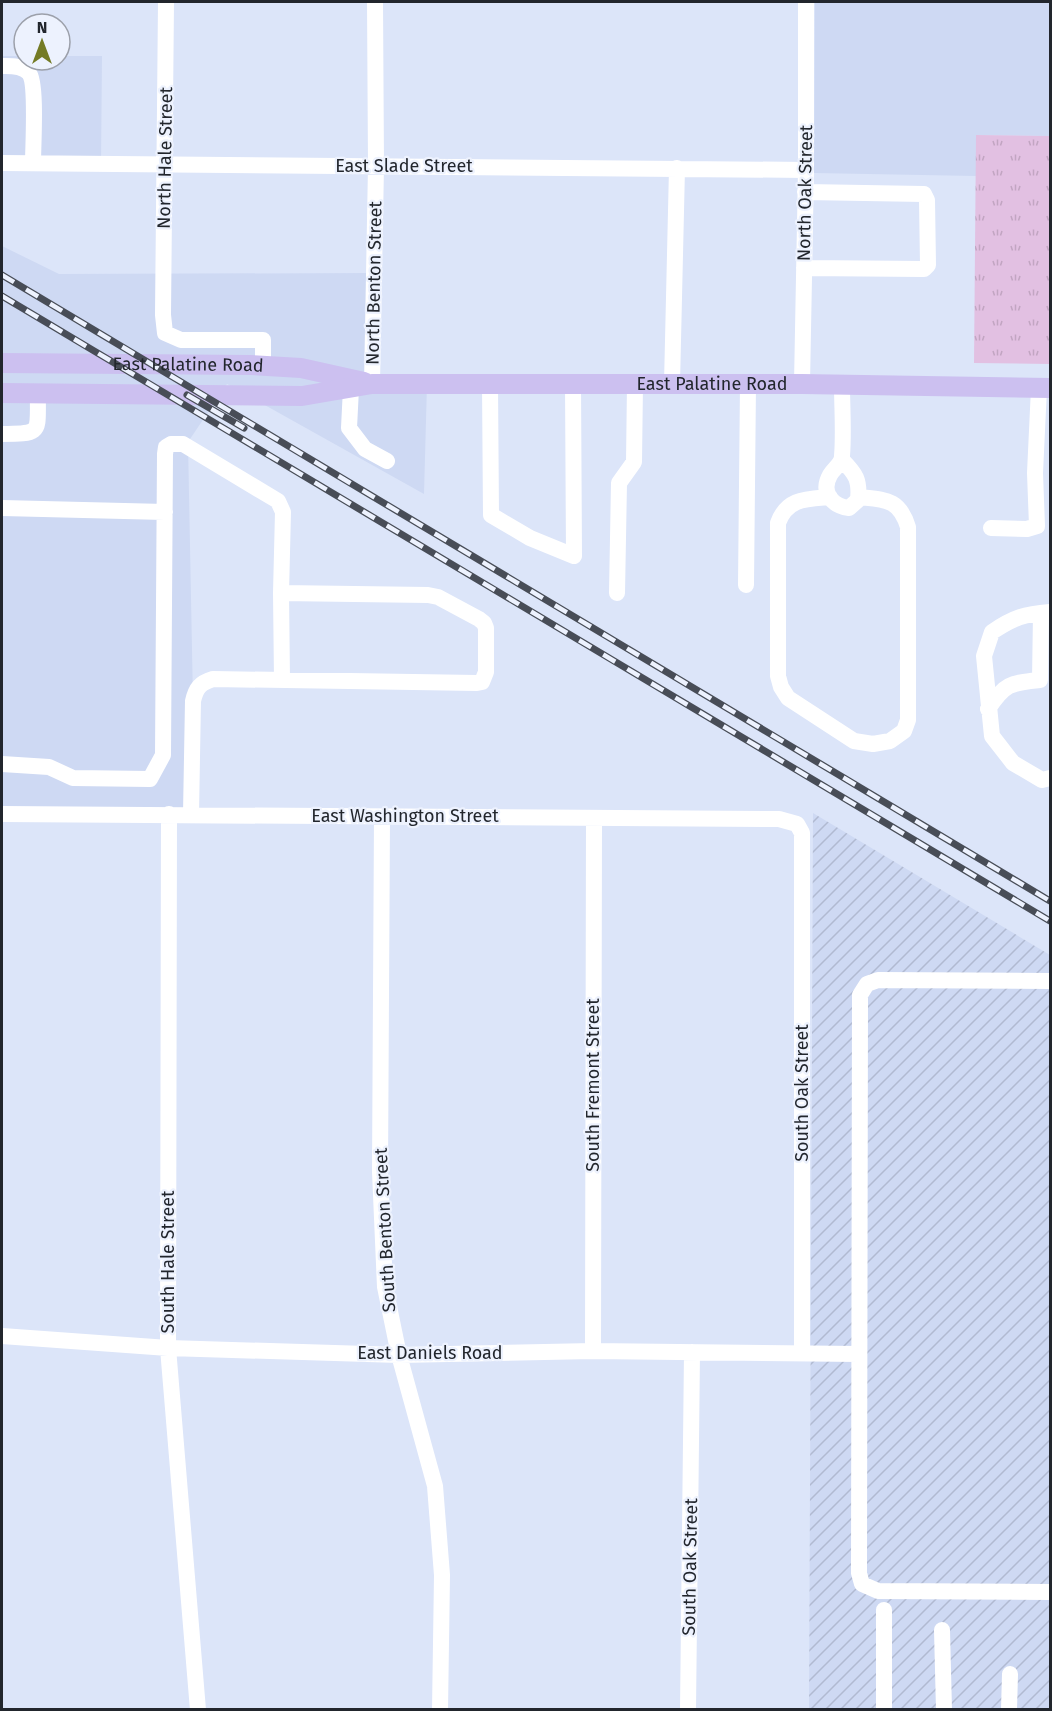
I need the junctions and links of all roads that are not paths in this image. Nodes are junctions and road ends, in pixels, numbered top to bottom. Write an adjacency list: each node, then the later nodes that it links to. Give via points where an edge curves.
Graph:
1 (166, 2): 7 (street, North Hale Street)
2 (375, 2): 8 (street, North Benton Street)
3 (806, 2): 10 (street, North Oak Street)
4 (2, 66): 6 (street, via 16,66 28,73 33,82)
5 (2, 162): 6 (street, East Slade Street)
6 (33, 163): 7 (street, East Slade Street)
7 (165, 164): 8 (street, East Slade Street); 14 (street, North Hale Street, via 165,333 181,340 263,340)
8 (376, 166): 9 (street, East Slade Street); 15 (street, North Benton Street)
9 (677, 168): 10 (street, East Slade Street); 19 (street)
10 (806, 170): 11 (street, North Oak Street)
11 (805, 192): 12 (street, North Oak Street); 12 (street, via 924,194 928,265 924,269)
12 (804, 268): 21 (street, North Oak Street)
13 (2, 363): 14 (main road, East Palatine Road)
14 (263, 366): 15 (main road, East Palatine Road, via 301,368)
15 (372, 384): 16 (main road, East Palatine Road); 23 (main road, East Palatine Road)
16 (490, 384): 17 (main road, East Palatine Road); 17 (street, via 491,515 530,538 574,556)
17 (573, 384): 18 (main road, East Palatine Road)
18 (635, 384): 19 (main road, East Palatine Road); 37 (street, via 634,462 619,483)
19 (672, 384): 20 (main road, East Palatine Road)
20 (748, 384): 21 (main road, East Palatine Road); 35 (street)
21 (802, 384): 22 (main road, East Palatine Road)
22 (842, 385): 24 (main road, East Palatine Road); 28 (street)
23 (351, 388): 26 (main road, East Palatine Road, via 302,396); 29 (street, via 349,428 365,448)
24 (1045, 388): 34 (street, via 1035,473 1037,526)
25 (2, 393): 26 (main road, East Palatine Road)
26 (38, 393): 27 (street, via 38,422 33,432)
27 (2, 434)
28 (842, 460): 30 (street, via 829,476); 31 (street, via 856,474)
29 (387, 461)
30 (830, 497): 31 (street, via 838,507 849,508); 31 (street, via 795,502 782,512 778,523 778,676 788,698 854,741 873,744 890,741 904,731 908,720 908,527 899,507 888,500)
31 (858, 497)
32 (2, 508): 33 (street)
33 (165, 512): 36 (street, via 165,454 171,444 183,444 278,501 283,512); 41 (street, via 163,755 150,779 73,778 49,767)
34 (991, 528)
35 (746, 585)
36 (281, 593): 39 (street); 39 (street, via 428,595 484,622 486,628 486,672 482,682)
37 (617, 593)
38 (1046, 612): 40 (street, via 1040,680 1015,682 999,692); 40 (street, via 1015,617 992,632 984,656)
39 (282, 680): 45 (street, via 213,680 196,689)
40 (988, 709): 42 (street, via 992,736 1013,763)
41 (2, 764)
42 (1046, 779)
43 (2, 814): 44 (street, East Washington Street)
44 (169, 814): 45 (street, East Washington Street); 51 (street, South Hale Street)
45 (191, 814): 46 (street, East Washington Street)
46 (382, 817): 47 (street, East Washington Street); 56 (street, South Benton Street, via 381,1230 385,1287)
47 (594, 818): 48 (street, East Washington Street, via 779,819 797,824); 52 (street, South Fremont Street)
48 (802, 832): 54 (street, South Oak Street)
49 (1050, 981): 55 (street, via 878,980 867,984 860,995)
50 (2, 1336): 51 (street, East Daniels Road)
51 (168, 1348): 56 (street, East Daniels Road); 61 (street, South Hale Street)
52 (592, 1351): 53 (street, East Daniels Road); 56 (street, East Daniels Road)
53 (692, 1352): 54 (street, East Daniels Road); 63 (street, South Oak Street)
54 (802, 1353): 55 (street, East Daniels Road)
55 (859, 1354): 57 (street, via 862,1584 878,1591)
56 (399, 1355): 62 (street, South Benton Street, via 435,1486 442,1575)
57 (1050, 1592)
58 (884, 1610): 64 (street)
59 (942, 1630): 65 (street)
60 (1010, 1674): 66 (street)
61 (198, 1710)
62 (440, 1710)
63 (688, 1710)
64 (884, 1710)
65 (944, 1710)
66 (1009, 1710)

